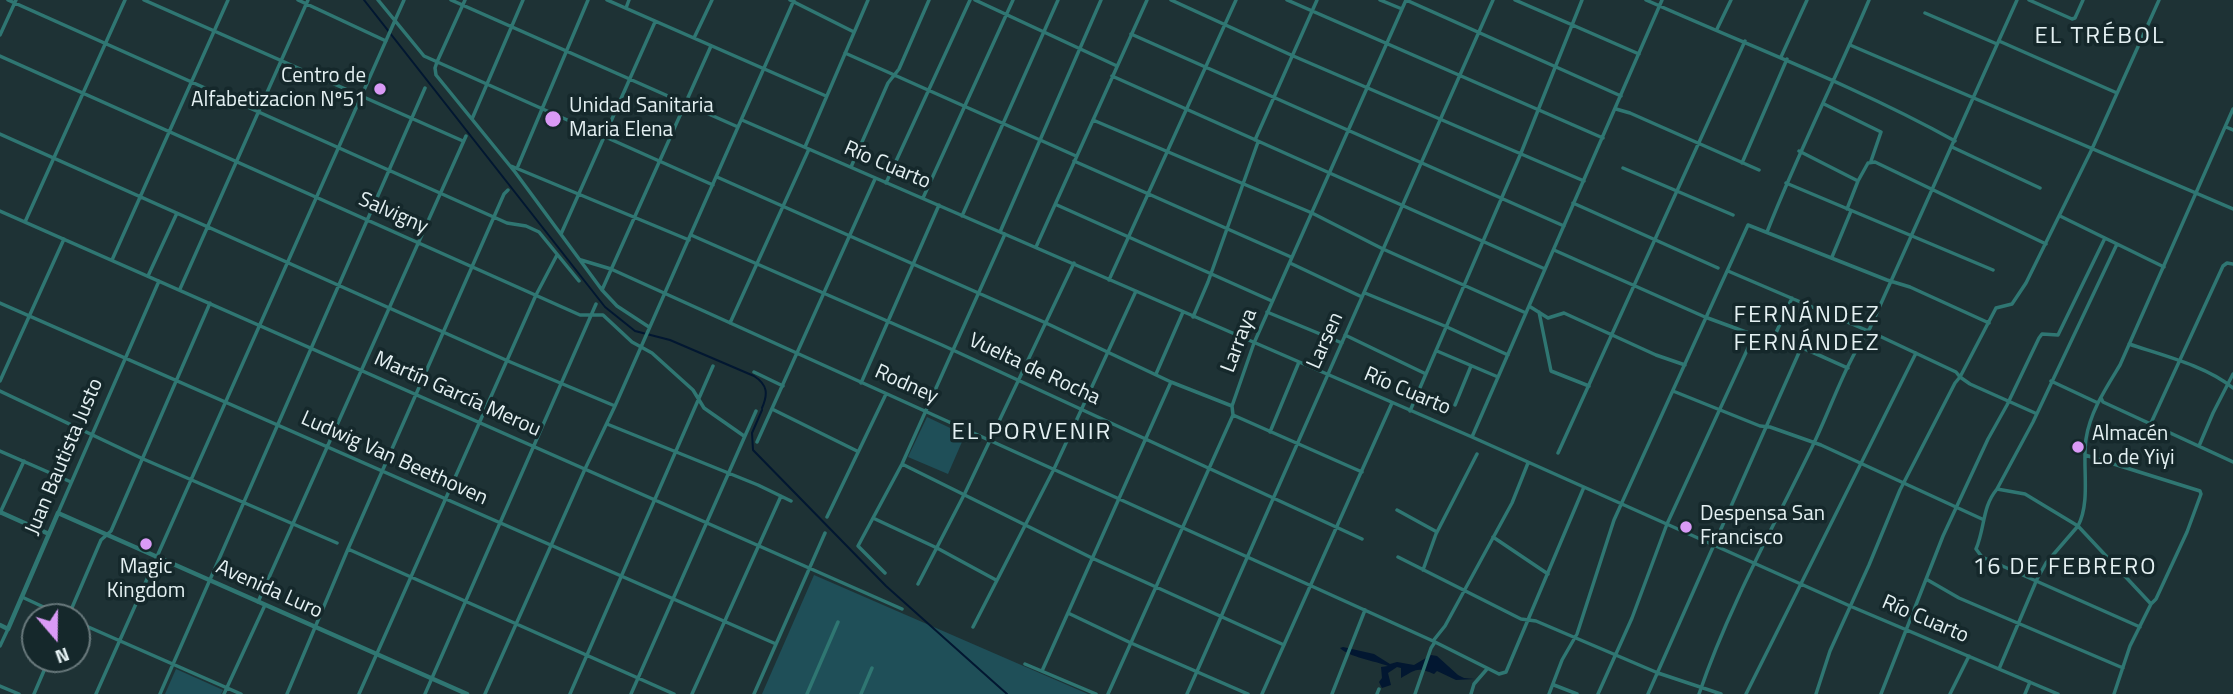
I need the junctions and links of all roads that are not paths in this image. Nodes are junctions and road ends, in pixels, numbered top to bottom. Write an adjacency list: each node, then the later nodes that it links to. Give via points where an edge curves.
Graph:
1 (8, 0): 40 (street)
2 (125, 0): 65 (street)
3 (144, 0): 56 (street)
4 (228, 0): 56 (street)
5 (298, 0): 42 (street)
6 (378, 0): 51 (street)
7 (404, 0): 51 (street)
8 (451, 0): 43 (street)
9 (465, 0): 43 (street)
10 (523, 0): 54 (street)
11 (588, 0): 71 (street)
12 (607, 0): 45 (street)
13 (629, 0): 45 (street)
14 (712, 0): 62 (street)
15 (868, 0): 57 (street)
16 (929, 0): 84 (street)
17 (972, 0): 49 (street); 93 (street)
18 (1013, 0): 49 (street)
19 (1058, 0): 58 (street)
20 (1101, 0): 70 (street)
21 (1147, 0): 60 (street)
22 (1171, 0): 52 (street)
23 (1236, 0): 52 (street)
24 (1287, 0): 47 (street)
25 (1317, 0): 47 (street)
26 (1380, 0): 46 (street)
27 (1406, 0): 46 (street, Larraya); 59 (street)
28 (1493, 0): 59 (street, Larsen)
29 (1515, 0): 53 (street)
30 (1582, 0): 53 (street)
31 (1646, 0): 44 (street)
32 (1662, 0): 44 (street)
33 (1731, 0): 55 (street)
34 (1807, 0): 76 (street)
35 (1869, 0): 68 (street)
36 (2017, 0): 66 (street)
37 (2029, 0): 38 (street, via 2072,19)
38 (2083, 0)
39 (2159, 0): 95 (street)
40 (15, 1): 61 (street); 65 (street)
41 (793, 1): 57 (street); 83 (street)
42 (307, 2): 63 (street); 78 (street)
43 (462, 5): 54 (street); 79 (street)
44 (1660, 6): 55 (street); 73 (street)
45 (625, 8): 50 (street)
46 (1402, 9): 67 (street, Larraya)
47 (1312, 11): 67 (street); 74 (street)
48 (1925, 13): 66 (street)
49 (1006, 15): 58 (street); 103 (street)
50 (655, 21): 62 (street); 87 (street)
51 (395, 22): 63 (street); 79 (street, via 418,51)
52 (1226, 23): 74 (street); 81 (street)
53 (1573, 25): 73 (street); 82 (street)
54 (512, 28): 71 (street); 90 (street)
55 (1717, 29): 64 (street)
56 (214, 32): 78 (street); 88 (street)
57 (854, 32): 72 (street)
58 (1043, 32): 70 (street); 115 (street)
59 (1479, 33): 82 (street); 86 (street, Larsen)
60 (1131, 34): 80 (street); 81 (street)
61 (0, 35)
62 (694, 38): 69 (street)
63 (386, 41): 96 (street)
64 (1745, 41): 76 (street); 127 (street)
65 (105, 43): 88 (street); 94 (street)
66 (1998, 43): 95 (street); 100 (street)
67 (1386, 44): 86 (street); 91 (street, Larraya)
68 (1850, 45): 89 (street); 100 (street)
69 (710, 46): 83 (street); 101 (street)
70 (1080, 48): 80 (street); 124 (street)
71 (566, 51): 87 (street); 105 (street)
72 (845, 53): 84 (street); 97 (street)
73 (1639, 54): 98 (street)
74 (1291, 55): 91 (street); 99 (street)
75 (0, 56): 94 (street, Salvigny)
76 (1781, 57): 77 (street)
77 (1787, 59): 89 (street); 141 (street)
78 (281, 61): 96 (street); 109 (street)
79 (437, 62): 90 (street); 111 (street, via 436,75)
80 (1117, 66): 85 (street)
81 (1206, 67): 99 (street); 106 (street)
82 (1557, 67): 98 (street); 104 (street)
83 (763, 70): 97 (street); 113 (street)
84 (894, 75): 93 (street); 144 (street)
85 (1112, 76): 106 (street); 114 (street)
86 (1461, 76): 104 (street); 112 (street, Larsen)
87 (630, 80): 101 (street); 122 (street)
88 (192, 82): 109 (street); 120 (street)
89 (1834, 82): 102 (street); 126 (street)
90 (486, 85): 105 (street); 111 (street)
91 (1367, 86): 112 (street); 118 (street, Larraya)
92 (425, 88): 110 (street)
93 (928, 91): 103 (street); 154 (street)
94 (83, 93): 120 (street, Salvigny); 135 (street)
95 (2117, 93): 131 (street)
96 (361, 96): 110 (street); 128 (street)
97 (826, 96): 130 (street)
98 (1621, 96): 107 (street)
99 (1273, 97): 118 (street); 125 (street)
100 (1973, 98): 126 (street); 131 (street)
101 (686, 104): 116 (street); 137 (street)
102 (1824, 104): 132 (street); 138 (street, via 1881,132)
103 (966, 106): 115 (street); 168 (street)
104 (1538, 108): 123 (street); 134 (street)
105 (542, 109): 122 (street); 143 (street)
106 (1187, 109): 125 (street); 133 (street)
107 (1615, 109): 123 (street); 127 (street)
108 (2233, 109): 117 (street)
109 (258, 111): 128 (street); 139 (street)
110 (411, 119): 146 (street); 162 (street, via 465,138)
111 (472, 119): 142 (street)
112 (1442, 119): 134 (street); 140 (street, Larsen)
113 (742, 120): 116 (street); 130 (street, Río Cuarto)
114 (1093, 120): 133 (street); 136 (street)
115 (1004, 123): 124 (street); 181 (street)
116 (738, 127): 150 (street)
117 (2226, 127): 119 (street); 164 (street)
118 (1349, 129): 140 (street); 149 (street, Larraya)
119 (2233, 130)
120 (169, 131): 139 (street, Salvigny); 166 (street)
121 (0, 134): 135 (street)
122 (605, 138): 137 (street); 163 (street)
123 (1603, 138): 152 (street)
124 (1040, 139): 136 (street); 191 (street)
125 (1257, 141): 149 (street); 157 (street)
126 (1955, 141): 129 (street)
127 (1697, 143): 141 (street); 161 (street)
128 (338, 147): 146 (street); 167 (street)
129 (1952, 147): 158 (street); 159 (street)
130 (807, 148): 144 (street, Río Cuarto); 174 (street)
131 (2092, 149): 164 (street); 182 (street)
132 (1799, 151): 153 (street); 155 (street)
133 (1168, 152): 157 (street); 165 (street)
134 (1521, 153): 152 (street); 169 (street)
135 (54, 158): 166 (street); 186 (street)
136 (1075, 158): 165 (street); 173 (street)
137 (659, 161): 156 (street); 184 (street)
138 (1871, 161): 153 (street); 159 (street)
139 (236, 162): 167 (street, Salvigny); 187 (street)
140 (1422, 162): 169 (street); 171 (street, Larsen)
141 (1742, 163): 147 (street)
142 (509, 165): 143 (street, Vuelta de Rocha); 148 (street)
143 (517, 166): 148 (street); 163 (street, Vuelta de Rocha)
144 (850, 167): 151 (street, Río Cuarto)
145 (1623, 168): 161 (street)
146 (389, 170): 162 (street); 185 (street)
147 (1759, 170)
148 (514, 172): 192 (street)
149 (1329, 172): 171 (street); 179 (street, Larraya)
150 (717, 177): 156 (street); 174 (street)
151 (876, 178): 154 (street, Río Cuarto); 194 (street)
152 (1584, 181): 170 (street)
153 (1858, 181): 176 (street)
154 (886, 183): 168 (street, Río Cuarto)
155 (1786, 183): 176 (street); 190 (street)
156 (713, 185): 193 (street)
157 (1244, 186): 179 (street); 189 (street)
158 (2039, 188)
159 (1933, 190): 196 (street); 202 (street)
160 (508, 191): 183 (street)
161 (1677, 191): 180 (street); 197 (street)
162 (440, 192): 183 (street); 200 (street)
163 (580, 193): 184 (street, Vuelta de Rocha); 192 (street)
164 (2195, 194): 175 (street); 219 (street)
165 (1149, 195): 189 (street); 195 (street)
166 (139, 196): 178 (street); 210 (street)
167 (316, 197): 185 (street, Salvigny); 212 (street)
168 (923, 198): 172 (street, Río Cuarto)
169 (1501, 198): 188 (street); 201 (street)
170 (1573, 203): 188 (street); 197 (street)
171 (1403, 204): 201 (street); 205 (street, Larsen)
172 (939, 205): 181 (street, Río Cuarto); 217 (street)
173 (1056, 205): 195 (street); 204 (street)
174 (782, 207): 194 (street); 215 (street)
175 (2233, 209)
176 (1849, 210): 196 (street); 209 (street)
177 (0, 211): 186 (street, Martín García Merou)
178 (177, 213): 187 (street); 226 (street)
179 (1312, 213): 205 (street); 208 (street, Larraya)
180 (1733, 215)
181 (962, 216): 191 (street, Río Cuarto)
182 (2060, 216): 198 (street); 202 (street)
183 (494, 217): 207 (street, via 539,232); 218 (street)
184 (635, 218): 193 (street, Vuelta de Rocha); 221 (street)
185 (367, 219): 200 (street, Salvigny); 231 (street)
186 (25, 222): 199 (street, Martín García Merou)
187 (206, 226): 212 (street); 234 (street)
188 (1564, 226): 206 (street)
189 (1227, 229): 208 (street); 225 (street)
190 (1767, 232): 209 (street); 224 (street, via 1751,224 1746,227)
191 (1003, 233): 204 (street, Río Cuarto); 239 (street)
192 (561, 234): 211 (street)
193 (690, 237): 215 (street, Vuelta de Rocha); 237 (street)
194 (849, 237): 217 (street); 238 (street)
195 (1129, 237): 225 (street); 227 (street)
196 (1911, 237): 223 (street); 230 (street)
197 (1656, 238): 220 (street); 233 (street)
198 (2105, 238): 203 (street); 315 (street, via 2058,335 2039,338)
199 (64, 239): 210 (street, Martín García Merou); 254 (street)
200 (417, 242): 218 (street, Salvigny); 248 (street)
201 (1482, 243): 222 (street); 232 (street)
202 (2046, 244): 260 (street, via 2016,300 1996,308)
203 (2117, 244): 219 (street); 301 (street)
204 (1036, 247): 213 (street, Río Cuarto)
205 (1383, 248): 232 (street); 241 (street, Larsen)
206 (1554, 250): 222 (street); 233 (street)
207 (557, 255): 229 (street); 240 (street)
208 (1292, 257): 214 (street, Larraya)
209 (1832, 258): 230 (street)
210 (112, 260): 226 (street, Martín García Merou)
211 (581, 260): 221 (street, Rodney); 235 (street)
212 (288, 261): 231 (street); 261 (street)
213 (1074, 263): 227 (street, Río Cuarto); 259 (street)
214 (1290, 263): 241 (street); 243 (street, Larraya)
215 (757, 264): 238 (street, Vuelta de Rocha); 258 (street)
216 (2233, 264): 284 (street, via 2223,266)
217 (913, 265): 239 (street); 257 (street)
218 (472, 267): 240 (street, Salvigny); 264 (street)
219 (2164, 267): 272 (street)
220 (1718, 268)
221 (611, 270): 235 (street); 237 (street, Rodney)
222 (1545, 270): 247 (street)
223 (1993, 270)
224 (1728, 271): 242 (street); 256 (street)
225 (1210, 273): 243 (street); 255 (street)
226 (148, 276): 228 (street, Martín García Merou)
227 (1109, 280): 236 (street, Río Cuarto)
228 (159, 281): 234 (street, Martín García Merou); 282 (street, Juan Bautista Justo)
229 (579, 281)
230 (1892, 281): 260 (street); 265 (street)
231 (339, 284): 248 (street); 273 (street)
232 (1465, 285): 252 (street); 263 (street)
233 (1634, 287): 256 (street); 268 (street)
234 (179, 290): 245 (street, Martín García Merou)
235 (602, 290): 262 (street)
236 (1136, 291): 249 (street, Río Cuarto); 278 (street)
237 (664, 293): 258 (street, Rodney); 262 (street)
238 (823, 293): 257 (street, Vuelta de Rocha); 280 (street)
239 (978, 294): 259 (street); 276 (street)
240 (536, 295): 253 (street, Salvigny); 283 (street)
241 (1363, 295): 263 (street); 266 (street, Larsen)
242 (1792, 298): 265 (street); 269 (street)
243 (1272, 301): 250 (street, Larraya)
244 (0, 303): 254 (street, Ludwig Van Beethoven)
245 (210, 303): 261 (street, Martín García Merou); 298 (street)
246 (596, 304): 253 (street)
247 (1529, 306): 251 (street); 252 (street)
248 (388, 307): 264 (street); 290 (street)
249 (1183, 312): 255 (street, Río Cuarto); 292 (street)
250 (1267, 312): 270 (street, Larraya); 271 (street)
251 (1539, 312): 268 (street, via 1548,318 1564,313); 307 (street, via 1551,371)
252 (1526, 313): 281 (street)
253 (591, 315): 274 (street, Salvigny, via 607,318); 303 (street)
254 (29, 316): 282 (street, Ludwig Van Beethoven); 300 (street)
255 (1193, 317): 270 (street, Río Cuarto)
256 (1705, 317): 267 (street); 286 (street)
257 (888, 320): 276 (street, Vuelta de Rocha); 304 (street)
258 (730, 323): 280 (street, Rodney)
259 (1046, 323): 278 (street); 299 (street)
260 (1989, 323): 297 (street)
261 (260, 325): 273 (street, Martín García Merou); 316 (street)
262 (649, 327): 274 (street)
263 (1447, 327): 277 (street); 281 (street)
264 (443, 331): 283 (street); 311 (street)
265 (1868, 331): 279 (street); 289 (street)
266 (1345, 335): 271 (street, Larsen); 293 (street)
267 (1754, 335): 269 (street); 322 (street)
268 (1613, 336): 286 (street); 307 (street)
269 (1774, 338): 275 (street)
270 (1254, 343): 285 (street, Río Cuarto); 320 (street, Larraya)
271 (1342, 343): 295 (street, Larsen)
272 (2129, 344): 284 (street); 313 (street)
273 (310, 348): 290 (street, Martín García Merou); 332 (street)
274 (641, 348): 314 (street, Salvigny, via 693,390); 319 (street)
275 (1801, 348): 289 (street); 333 (street)
276 (952, 349): 299 (street, Vuelta de Rocha); 323 (street)
277 (1437, 351): 288 (street); 293 (street)
278 (1107, 352): 292 (street); 324 (street)
279 (1916, 353): 297 (street); 357 (street)
280 (797, 354): 304 (street, Rodney); 306 (street)
281 (1508, 355): 296 (street)
282 (125, 357): 298 (street, Ludwig Van Beethoven); 335 (street, Juan Bautista Justo)
283 (508, 360): 303 (street); 329 (street)
284 (2180, 361): 305 (street); 330 (street)
285 (1299, 362): 295 (street, Río Cuarto); 334 (street)
286 (1685, 365): 310 (street)
287 (713, 366): 314 (street)
288 (1471, 366): 296 (street); 318 (street)
289 (1848, 368): 342 (street)
290 (360, 370): 311 (street, Martín García Merou); 345 (street)
291 (754, 372): 306 (street)
292 (1156, 374): 302 (street)
293 (1426, 374): 326 (street)
294 (2233, 374): 305 (street)
295 (1328, 375): 317 (street, Río Cuarto); 341 (street, Larsen)
296 (1498, 377): 337 (street)
297 (1960, 377): 315 (street); 366 (street)
298 (176, 380): 316 (street, Ludwig Van Beethoven); 352 (street)
299 (1019, 380): 324 (street, Vuelta de Rocha); 339 (street)
300 (0, 381)
301 (2051, 381): 313 (street); 327 (street)
302 (1171, 382): 320 (street); 338 (street)
303 (561, 383): 319 (street); 343 (street)
304 (861, 383): 312 (street, Rodney)
305 (2228, 384): 308 (street); 344 (street)
306 (783, 386): 321 (street)
307 (1589, 386): 349 (street)
308 (2233, 388)
309 (0, 391): 335 (street)
310 (1673, 391): 322 (street); 377 (street)
311 (416, 394): 329 (street, Martín García Merou); 361 (street)
312 (886, 394): 323 (street, Rodney); 347 (street)
313 (2099, 400): 330 (street); 351 (street)
314 (698, 401): 336 (street, Salvigny); 348 (street)
315 (2009, 401): 327 (street); 378 (street)
316 (226, 402): 332 (street, Ludwig Van Beethoven); 364 (street)
317 (1392, 403): 326 (street, Río Cuarto); 362 (street)
318 (1455, 405)
319 (615, 406): 331 (street)
320 (1232, 406): 328 (street, Larraya)
321 (772, 409): 340 (street); 347 (street)
322 (1719, 409): 333 (street); 388 (street)
323 (925, 410): 339 (street, Rodney); 356 (street)
324 (1082, 410): 338 (street, Vuelta de Rocha); 360 (street)
325 (756, 411): 336 (street)
326 (1410, 411): 337 (street, Río Cuarto)
327 (2035, 413): 368 (street)
328 (1233, 415): 334 (street); 358 (street)
329 (481, 422): 343 (street, Martín García Merou); 371 (street)
330 (2151, 423): 344 (street)
331 (607, 424): 348 (street); 359 (street)
332 (276, 425): 345 (street, Ludwig Van Beethoven); 376 (street)
333 (1766, 427): 342 (street); 402 (street)
334 (1270, 432): 341 (street)
335 (91, 435): 352 (street); 365 (street, Juan Bautista Justo)
336 (744, 436): 363 (street)
337 (1472, 437): 355 (street, Río Cuarto)
338 (1146, 438): 358 (street, Vuelta de Rocha); 372 (street)
339 (990, 441): 360 (street, Rodney); 369 (street)
340 (757, 442)
341 (1299, 444): 362 (street); 373 (street, Larsen)
342 (1813, 444): 357 (street); 409 (street)
343 (534, 446): 359 (street, Martín García Merou); 385 (street)
344 (2199, 446): 354 (street)
345 (326, 447): 361 (street, Ludwig Van Beethoven); 387 (street)
346 (0, 451): 353 (street)
347 (858, 451): 382 (street)
348 (676, 453): 363 (street); 374 (street)
349 (1558, 453)
350 (1477, 454): 393 (street)
351 (2085, 455): 390 (street); 431 (street, via 2202,494)
352 (141, 458): 364 (street); 396 (street)
353 (24, 461): 365 (street); 380 (street)
354 (2233, 462)
355 (1528, 463): 367 (street, Río Cuarto); 397 (street)
356 (902, 464): 369 (street); 383 (street)
357 (1859, 464): 366 (street); 420 (street)
358 (1210, 467): 373 (street, Vuelta de Rocha); 392 (street)
359 (585, 469): 374 (street, Martín García Merou); 401 (street)
360 (1054, 469): 372 (street, Rodney); 389 (street)
361 (383, 470): 371 (street, Ludwig Van Beethoven); 404 (street)
362 (1362, 472): 391 (street)
363 (729, 473): 370 (street); 386 (street)
364 (191, 481): 376 (street); 405 (street)
365 (71, 482): 381 (street, Juan Bautista Justo)
366 (1903, 483): 378 (street); 433 (street)
367 (1584, 487): 377 (street, Río Cuarto); 413 (street)
368 (1997, 489): 384 (street); 390 (street, via 2025,494)
369 (965, 493): 389 (street); 403 (street)
370 (781, 496): 375 (street); 400 (street)
371 (446, 498): 385 (street, Ludwig Van Beethoven); 414 (street)
372 (1118, 498): 392 (street, Rodney); 408 (street)
373 (1275, 498): 391 (street, Vuelta de Rocha); 406 (street, Larsen)
374 (655, 500): 386 (street, Martín García Merou); 415 (street)
375 (791, 501)
376 (243, 503): 387 (street); 418 (street)
377 (1622, 503): 388 (street, Río Cuarto); 450 (street)
378 (1957, 507): 384 (street); 416 (street)
379 (1397, 510): 393 (street)
380 (0, 513): 395 (street)
381 (58, 513): 395 (street, Juan Bautista Justo); 396 (street, Avenida Luro)
382 (827, 517)
383 (873, 518): 403 (street); 412 (street, via 858,546)
384 (1982, 519): 419 (street, via 1979,555)
385 (501, 523): 401 (street, Ludwig Van Beethoven); 427 (street)
386 (707, 523): 400 (street, Martín García Merou); 426 (street)
387 (293, 524): 399 (street); 428 (street)
388 (1667, 524): 402 (street, Río Cuarto); 459 (street)
389 (1026, 526): 408 (street); 417 (street)
390 (2078, 526): 419 (street); 431 (street)
391 (1338, 528): 398 (street, Vuelta de Rocha); 422 (street)
392 (1183, 529): 406 (street, Rodney); 423 (street)
393 (1437, 531): 411 (street)
394 (825, 533): 410 (street)
395 (49, 534): 425 (street, Juan Bautista Justo)
396 (106, 535): 405 (street, Avenida Luro); 430 (street)
397 (1493, 537): 413 (street); 424 (street)
398 (1362, 539)
399 (337, 543)
400 (758, 544): 410 (street, Martín García Merou); 438 (street)
401 (551, 545): 415 (street, Ludwig Van Beethoven); 440 (street)
402 (1715, 545): 409 (street, Río Cuarto); 470 (street)
403 (937, 548): 417 (street); 421 (street)
404 (348, 549): 414 (street); 445 (street)
405 (156, 557): 418 (street, Avenida Luro); 451 (street)
406 (1247, 557): 422 (street, Rodney); 437 (street, Larsen)
407 (1398, 557): 411 (street)
408 (1092, 558): 423 (street); 436 (street)
409 (1754, 562): 420 (street, Río Cuarto); 476 (street)
410 (810, 567): 434 (street, Martín García Merou); 454 (street)
411 (1423, 570): 424 (street)
412 (885, 573)
413 (1548, 574): 439 (street)
414 (412, 576): 427 (street); 457 (street)
415 (621, 577): 426 (street, Ludwig Van Beethoven); 458 (street)
416 (1926, 579): 442 (street); 448 (street)
417 (997, 580): 444 (street)
418 (209, 581): 428 (street, Avenida Luro); 461 (street)
419 (2036, 582): 442 (street); 446 (street)
420 (1800, 583): 433 (street, Río Cuarto); 512 (street)
421 (918, 584)
422 (1311, 585): 435 (street, Rodney); 455 (street)
423 (1156, 586): 437 (street); 453 (street)
424 (1463, 591): 439 (street); 452 (street)
425 (22, 597): 429 (street); 449 (street, Juan Bautista Justo)
426 (673, 599): 438 (street, Ludwig Van Beethoven); 472 (street)
427 (466, 600): 440 (street); 471 (street)
428 (258, 602): 432 (street, Avenida Luro)
429 (36, 603)
430 (73, 603)
431 (2151, 604): 446 (street)
432 (265, 605): 445 (street, Avenida Luro); 477 (street)
433 (1850, 606): 448 (street, Río Cuarto); 513 (street)
434 (902, 609)
435 (1365, 610): 452 (street, Rodney); 502 (street)
436 (1068, 613): 453 (street); 467 (street)
437 (1220, 617): 455 (street); 468 (street, Larsen)
438 (724, 621): 454 (street, Ludwig Van Beethoven); 493 (street)
439 (1529, 621): 450 (street); 465 (street, via 1506,672)
440 (516, 622): 458 (street); 489 (street)
441 (838, 622): 495 (street)
442 (2018, 623): 464 (street); 466 (street)
443 (0, 625): 449 (street)
444 (973, 626)
445 (315, 627): 457 (street, Avenida Luro); 485 (street)
446 (2140, 627): 464 (street)
447 (91, 628): 451 (street)
448 (1905, 628): 460 (street, Río Cuarto); 514 (street)
449 (8, 629): 456 (street, Juan Bautista Justo)
450 (1574, 639): 459 (street); 474 (street)
451 (118, 640): 461 (street); 481 (street)
452 (1434, 641): 465 (street, Rodney); 504 (street)
453 (1131, 643): 468 (street); 498 (street)
454 (776, 644): 494 (street)
455 (1284, 645): 501 (street)
456 (0, 646)
457 (377, 654): 471 (street, Avenida Luro); 486 (street)
458 (588, 655): 472 (street); 490 (street)
459 (1616, 656): 470 (street); 508 (street)
460 (1969, 656): 466 (street, Río Cuarto); 515 (street)
461 (173, 664): 477 (street); 482 (street)
462 (1025, 664): 467 (street)
463 (872, 668): 496 (street)
464 (2123, 668): 518 (street)
465 (1487, 669): 505 (street)
466 (1999, 669): 473 (street, Río Cuarto)
467 (1042, 671): 497 (street)
468 (1197, 671): 499 (street, Larsen); 500 (street)
469 (43, 673): 480 (street)
470 (1658, 673): 476 (street); 509 (street)
471 (432, 678): 487 (street); 488 (street, Avenida Luro)
472 (638, 678): 491 (street); 492 (street)
473 (2030, 682): 516 (street); 517 (street, Río Cuarto)
474 (1554, 685): 506 (street); 507 (street)
475 (0, 686): 479 (street)
476 (1702, 687): 510 (street); 511 (street)
477 (227, 688): 483 (street); 484 (street)
478 (1379, 689): 503 (street)
479 (19, 694)
480 (34, 694)
481 (96, 694)
482 (160, 694)
483 (224, 694)
484 (241, 694)
485 (287, 694)
486 (359, 694)
487 (425, 694)
488 (467, 694)
489 (485, 694)
490 (570, 694)
491 (631, 694)
492 (674, 694)
493 (692, 694)
494 (754, 694)
495 (807, 694)
496 (861, 694)
497 (1096, 694)
498 (1108, 694)
499 (1187, 694)
500 (1248, 694)
501 (1262, 694)
502 (1332, 694)
503 (1377, 694)
504 (1415, 694)
505 (1471, 694)
506 (1549, 694)
507 (1577, 694)
508 (1598, 694)
509 (1648, 694)
510 (1699, 694)
511 (1721, 694)
512 (1746, 694)
513 (1816, 694)
514 (1881, 694)
515 (1950, 694)
516 (2025, 694)
517 (2059, 694)
518 (2114, 694)

